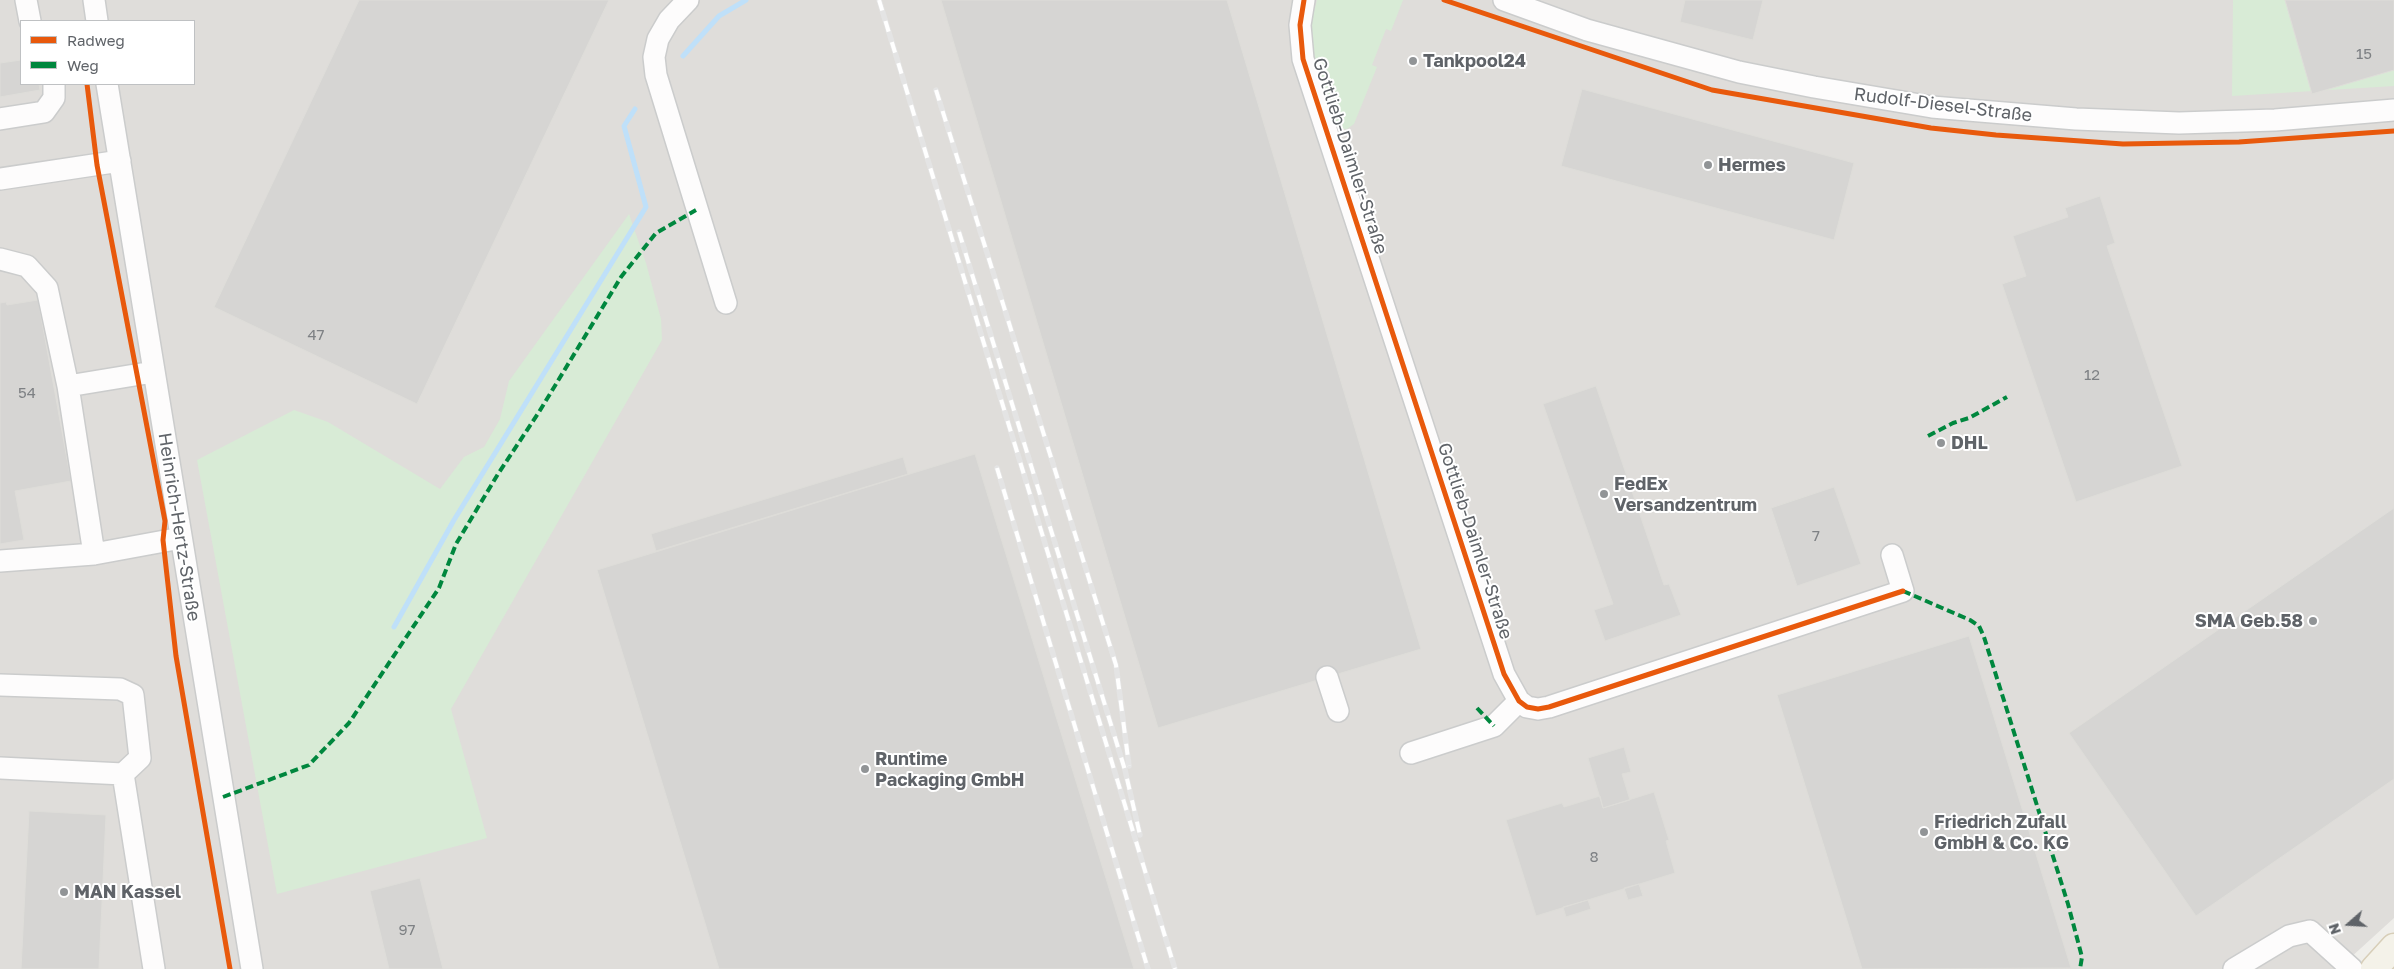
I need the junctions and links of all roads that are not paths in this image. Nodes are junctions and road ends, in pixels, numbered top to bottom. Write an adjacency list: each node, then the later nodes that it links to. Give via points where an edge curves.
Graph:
1 (26, 0): 6 (street)
2 (94, 0): 7 (street)
3 (688, 0): 15 (street, via 669,20 658,39 654,57 656,75)
4 (1304, 0): 24 (street, Gottlieb-Daimler-Straße, via 1300,25 1303,59 1504,674)
5 (1504, 0): 10 (street, Rudolf-Diesel-Straße, via 1587,30 1739,72 1932,106 2076,120 2179,123 2276,120)
6 (30, 20)
7 (97, 20)
8 (54, 85): 11 (street, via 54,98 44,112)
9 (107, 85): 12 (street, Heinrich-Hertz-Straße)
10 (2394, 110)
11 (0, 119)
12 (120, 161): 13 (street); 16 (street, Heinrich-Hertz-Straße)
13 (0, 179)
14 (0, 259): 17 (street, via 28,266 47,288)
15 (726, 303)
16 (153, 372): 17 (street); 18 (street, Heinrich-Hertz-Straße)
17 (68, 386): 19 (street)
18 (181, 538): 19 (street); 31 (street, Heinrich-Hertz-Straße)
19 (94, 554): 21 (street)
20 (1892, 555): 24 (street, via 1903,591 1549,707 1527,707)
21 (0, 561)
22 (1327, 677): 25 (street)
23 (0, 685): 28 (street, via 120,689 133,695 140,758)
24 (1519, 701): 26 (street, via 1494,726)
25 (1338, 711)
26 (1412, 753)
27 (0, 768): 28 (street)
28 (122, 774): 30 (street)
29 (2394, 947): 34 (main road)
30 (154, 969)
31 (252, 969)
32 (2234, 969): 33 (street, via 2289,936 2310,931)
33 (2352, 969)
34 (2374, 969)

